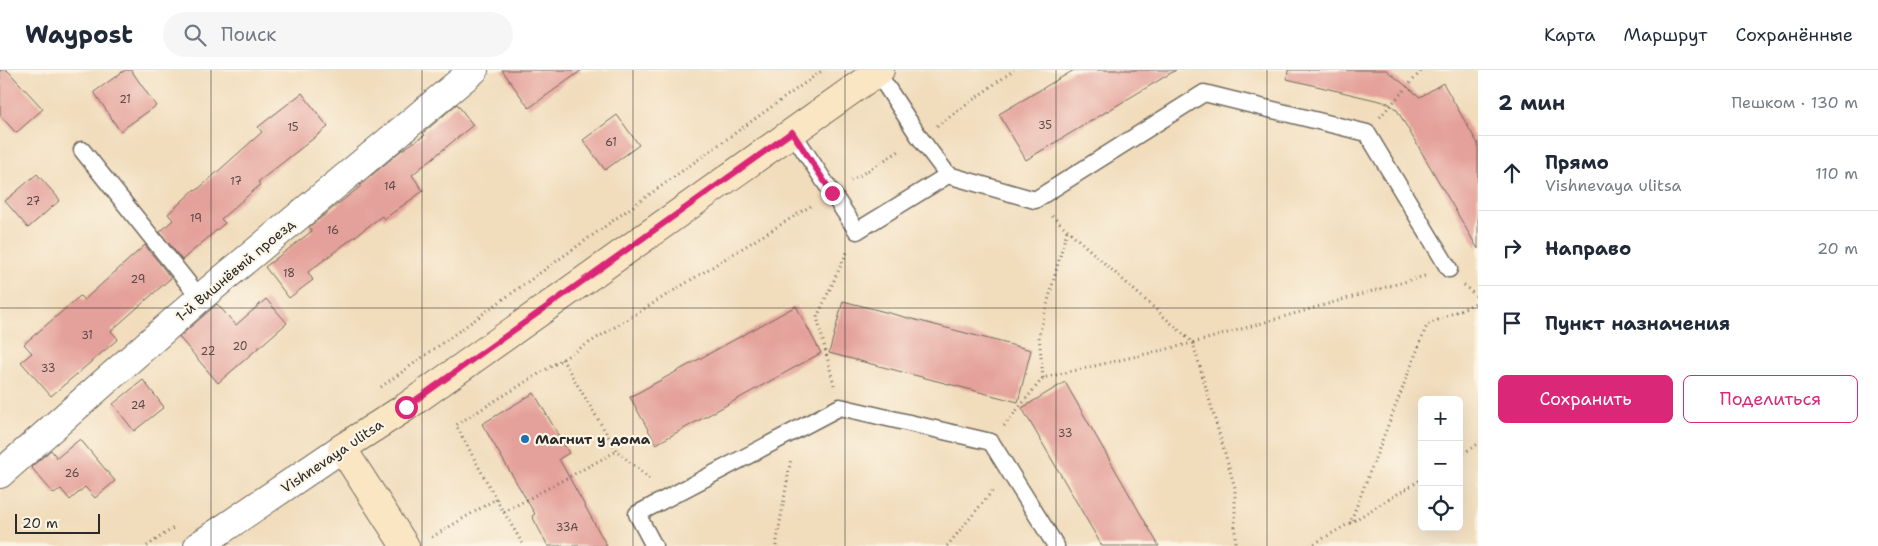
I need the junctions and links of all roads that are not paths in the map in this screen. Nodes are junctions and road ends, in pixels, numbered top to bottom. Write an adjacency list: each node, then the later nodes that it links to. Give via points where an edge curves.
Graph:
1 (474, 70): 7 (street, 1-й Вишнёвый проезд)
2 (878, 71): 3 (main road, Vishnevaya ulitsa); 5 (lane, via 920,138)
3 (792, 132): 5 (lane, via 857,231); 8 (main road, Vishnevaya ulitsa, via 406,407)
4 (82, 150): 7 (lane)
5 (948, 175): 6 (lane, via 1035,200 1204,93 1367,133)
6 (1449, 269)
7 (200, 298): 9 (street, 1-й Вишнёвый проезд)
8 (342, 448): 10 (main road); 11 (street, Vishnevaya ulitsa)
9 (0, 474)
10 (415, 544)
11 (198, 546)
12 (654, 546): 13 (lane, via 637,514 840,407 991,442)
13 (1056, 546)

